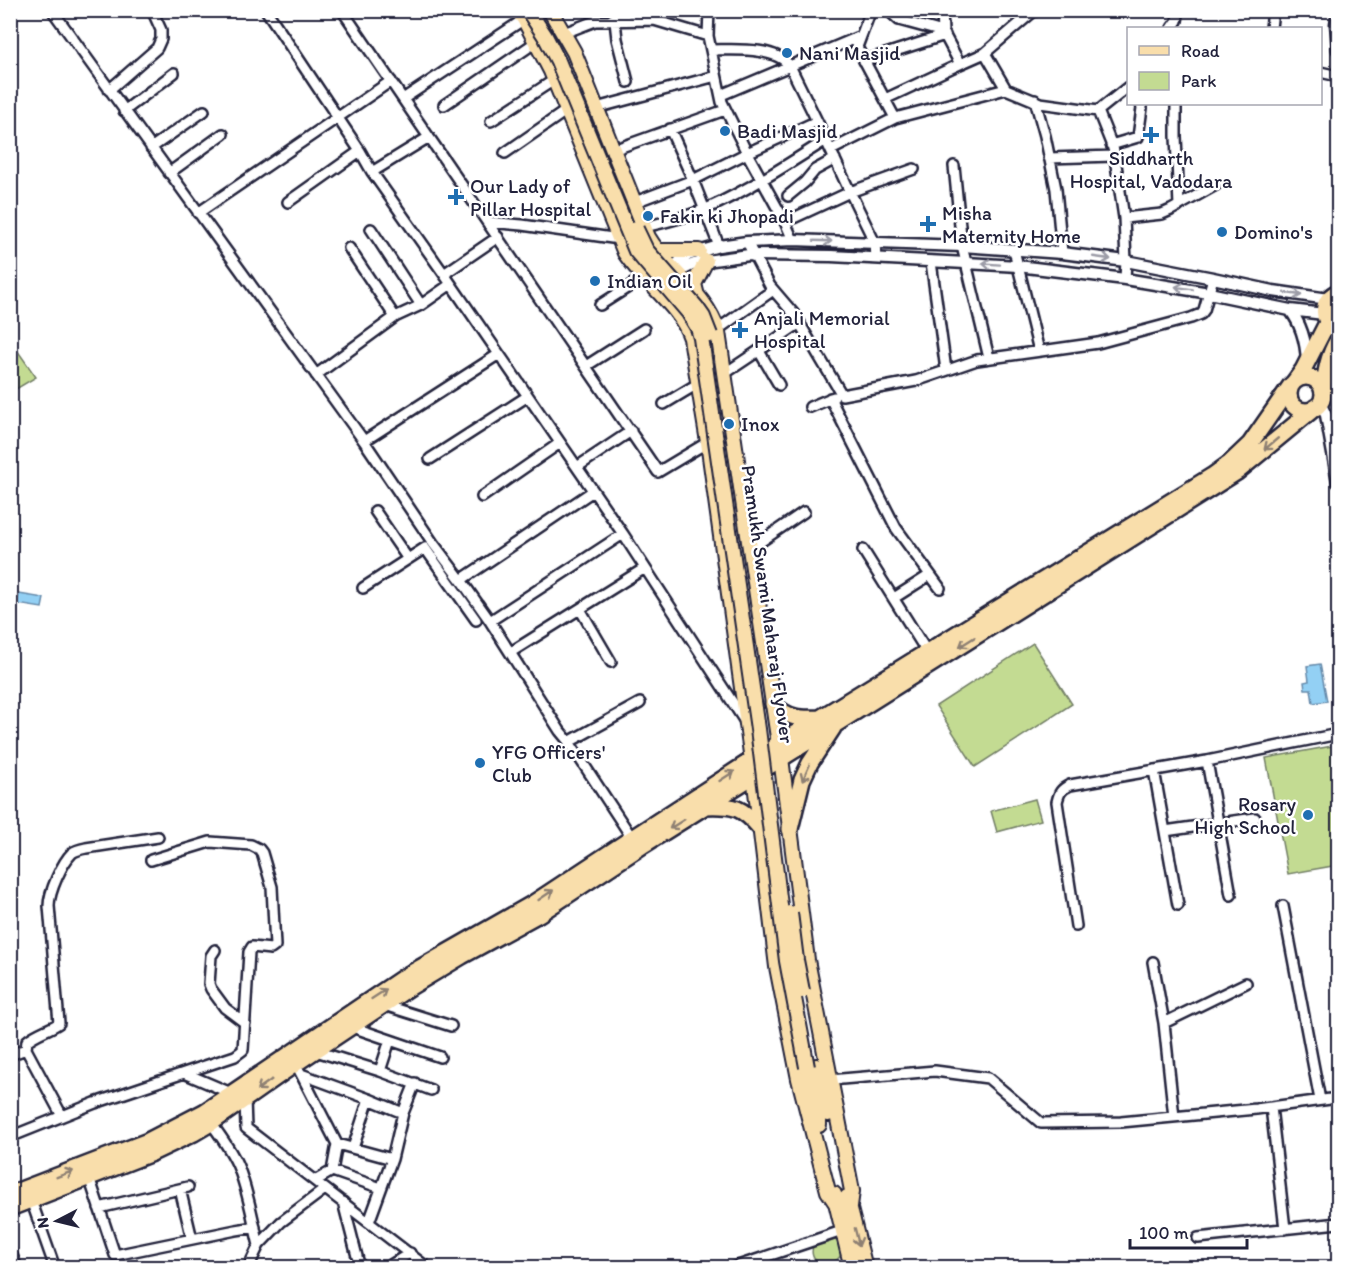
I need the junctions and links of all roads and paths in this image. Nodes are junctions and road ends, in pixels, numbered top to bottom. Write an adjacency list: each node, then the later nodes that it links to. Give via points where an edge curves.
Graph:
1 (52, 10): 42 (street)
2 (152, 10): 42 (street, via 161,30 157,48)
3 (266, 10): 56 (street)
4 (342, 10): 38 (street)
5 (539, 10): 17 (street); 230 (main road, Pramukh Swami Maharaj Flyover, bridge, via 561,47 643,245 696,307 710,336 796,960)
6 (550, 10): 22 (main road)
7 (629, 10): 19 (street)
8 (659, 10): 18 (street)
9 (709, 10): 24 (street)
10 (871, 10): 25 (street)
11 (888, 10): 23 (street, via 899,20)
12 (942, 10): 23 (street)
13 (1035, 10): 29 (street)
14 (1179, 10): 20 (street)
15 (1273, 10): 21 (street)
16 (1338, 10): 28 (street)
17 (523, 13): 26 (main road); 44 (street); 230 (main road, Pramukh Swami Maharaj Flyover, bridge, via 545,36 558,61 636,251 689,313 701,338 787,961)
18 (654, 20): 19 (street); 24 (street)
19 (612, 21): 22 (street, via 595,21); 39 (street)
20 (1173, 27)
21 (1270, 27)
22 (564, 33): 50 (main road)
23 (944, 33): 30 (street); 31 (street)
24 (708, 36): 27 (street)
25 (861, 36): 30 (street, via 857,47); 32 (street)
26 (536, 42): 37 (main road); 47 (street)
27 (711, 50): 32 (street, via 753,49 785,59); 35 (street)
28 (1338, 50)
29 (985, 52): 31 (street); 40 (street)
30 (864, 61): 45 (street)
31 (960, 64): 45 (street)
32 (790, 66): 43 (street); 59 (street)
33 (1322, 72): 36 (street)
34 (174, 73): 53 (street)
35 (716, 76): 43 (street); 50 (street)
36 (1338, 76)
37 (554, 80): 51 (main road); 58 (street)
38 (391, 81): 44 (street); 56 (street)
39 (628, 82)
40 (1006, 88): 46 (street); 57 (street)
41 (1127, 88): 55 (street)
42 (109, 90): 53 (street)
43 (721, 95): 52 (street)
44 (403, 99): 62 (street)
45 (885, 99): 57 (street)
46 (1035, 100): 55 (street); 72 (street)
47 (444, 105)
48 (1142, 105): 64 (street, via 1138,137)
49 (1176, 105): 84 (street)
50 (596, 108): 66 (main road)
51 (567, 110): 68 (street); 93 (main road)
52 (725, 110): 60 (street); 69 (street)
53 (124, 111): 65 (street)
54 (204, 111): 65 (street)
55 (1098, 111): 64 (street)
56 (337, 118): 67 (street); 86 (street)
57 (895, 118): 70 (street)
58 (491, 121)
59 (817, 121): 63 (street); 69 (street)
60 (670, 129): 66 (street); 77 (street)
61 (223, 134): 76 (street)
62 (429, 137): 75 (street); 88 (street)
63 (826, 140): 70 (street); 78 (street)
64 (1111, 144): 71 (street)
65 (151, 148): 76 (street)
66 (613, 150): 83 (main road)
67 (360, 151): 75 (street); 82 (street)
68 (505, 153)
69 (747, 153): 77 (street); 78 (street)
70 (833, 154): 80 (street); 81 (street)
71 (1114, 156): 72 (street); 87 (street)
72 (1049, 158): 102 (street)
73 (954, 166): 98 (street)
74 (914, 169): 80 (street)
75 (372, 172): 111 (street)
76 (169, 173): 86 (street)
77 (693, 180): 83 (street); 85 (street)
78 (761, 181): 85 (street); 89 (street)
79 (1216, 185): 84 (street)
80 (850, 192): 89 (street); 96 (street)
81 (788, 196)
82 (288, 201)
83 (634, 202): 90 (main road)
84 (1179, 206): 87 (street, via 1162,214)
85 (705, 209): 90 (street); 97 (street)
86 (198, 213): 136 (street)
87 (1125, 218): 106 (street)
88 (487, 222): 92 (street); 93 (street)
89 (785, 222): 94 (street)
90 (645, 227): 101 (main road)
91 (371, 229): 119 (street)
92 (498, 237): 111 (street); 133 (street)
93 (619, 239): 115 (main road)
94 (793, 240): 95 (street); 96 (street, one-way to 96)
95 (747, 242): 97 (street); 103 (street)
96 (875, 243): 98 (street); 105 (street)
97 (719, 246): 104 (street)
98 (962, 246): 100 (street); 108 (street)
99 (349, 248): 123 (street)
100 (1014, 250): 102 (street); 109 (street)
101 (657, 251): 104 (main road); 110 (main road)
102 (1062, 253): 106 (street, one-way to 106)
103 (754, 255): 104 (street); 105 (street); 116 (street)
104 (702, 256): 110 (street, via 688,255); 118 (main road, via 694,284)
105 (876, 258): 107 (street)
106 (1126, 261): 112 (street); 113 (street)
107 (931, 262): 108 (street); 134 (street)
108 (966, 263): 109 (street, one-way to 108); 131 (street)
109 (1018, 266): 113 (street); 129 (street)
110 (675, 271): 115 (street); 118 (main road)
111 (444, 274): 114 (street)
112 (1214, 278): 117 (street); 122 (street, one-way to 122, via 1274,291)
113 (1125, 279): 117 (street, one-way to 113)
114 (451, 284): 119 (street); 130 (street)
115 (652, 285): 120 (street); 137 (main road, via 687,328)
116 (773, 290): 124 (street); 126 (street)
117 (1209, 292): 121 (street); 129 (street, via 1204,310 1191,318 1098,343)
118 (697, 296): 126 (main road, via 706,305)
119 (421, 305): 123 (street)
120 (600, 306)
121 (1290, 310): 122 (street); 132 (street, via 1304,336)
122 (1331, 312): 132 (highway)
123 (395, 317): 136 (street)
124 (800, 323): 128 (street); 140 (street)
125 (644, 329): 133 (street)
126 (717, 330): 135 (main road)
127 (1338, 340): 143 (highway)
128 (759, 351): 135 (street); 139 (street)
129 (1039, 351): 131 (street)
130 (499, 354): 141 (street); 147 (street)
131 (989, 358): 134 (street)
132 (1306, 361): 138 (highway)
133 (586, 366): 146 (street)
134 (946, 370): 140 (street, via 916,381)
135 (724, 374): 158 (main road)
136 (316, 375): 147 (street)
137 (699, 383): 144 (street); 148 (main road)
138 (1293, 383): 143 (highway, via 1311,377 1319,383); 143 (highway, via 1289,397 1300,410); 171 (highway, via 1250,444 1230,463)
139 (779, 385)
140 (842, 394): 142 (street)
141 (528, 396): 149 (street); 150 (street)
142 (830, 398): 145 (street); 162 (street, via 896,528)
143 (1319, 401): 152 (street, via 1326,415); 176 (highway, one-way to 176, via 1237,472)
144 (664, 404)
145 (810, 407)
146 (631, 431): 148 (street, via 658,471); 151 (street)
147 (364, 441): 163 (street)
148 (708, 442): 177 (main road)
149 (560, 443): 151 (street); 154 (street)
150 (430, 459)
151 (577, 467): 153 (street)
152 (1338, 482)
153 (593, 491): 157 (street); 163 (street)
154 (482, 497)
155 (375, 511): 160 (street)
156 (804, 512): 158 (street)
157 (623, 534): 161 (street); 169 (street)
158 (750, 549): 174 (main road)
159 (864, 550): 166 (street)
160 (408, 559): 164 (street); 168 (street, via 425,548)
161 (645, 568): 167 (street); 177 (street)
162 (930, 575): 165 (street); 166 (street)
163 (461, 580): 169 (street)
164 (363, 588)
165 (940, 588)
166 (894, 598): 171 (street)
167 (580, 609): 170 (street); 172 (street)
168 (476, 620)
169 (490, 621): 170 (street)
170 (511, 652): 179 (street)
171 (927, 652): 175 (highway)
172 (611, 662)
173 (640, 703): 179 (street)
174 (773, 704): 175 (highway, via 795,717); 180 (main road)
175 (822, 718): 180 (highway)
176 (837, 724): 180 (highway); 187 (highway, one-way to 187, via 802,780)
177 (747, 725): 182 (main road)
178 (1338, 734): 181 (street)
179 (569, 742): 191 (street)
180 (780, 751): 182 (highway); 187 (main road)
181 (1207, 761): 183 (street); 186 (street)
182 (753, 768): 184 (highway); 188 (main road); 191 (highway, one-way to 182)
183 (1154, 770): 189 (street); 196 (street, via 1070,785 1060,791 1057,802)
184 (706, 806): 188 (highway, via 740,810); 191 (highway, one-way to 191)
185 (1255, 818): 186 (street)
186 (1218, 823): 189 (street); 193 (street)
187 (790, 829): 213 (main road, via 807,960)
188 (760, 830): 238 (main road, via 777,967 799,1079 828,1191)
189 (1165, 831): 194 (street)
190 (158, 837): 206 (street, via 86,848 68,859 49,897 59,1023 30,1037)
191 (635, 843): 200 (highway, via 539,914); 201 (highway, one-way to 191, via 412,972)
192 (151, 860): 202 (street, via 210,842 260,849 272,887 275,946 271,950 250,949)
193 (1231, 895)
194 (1178, 905)
195 (1283, 906): 219 (street)
196 (1076, 926)
197 (215, 950): 202 (street, via 211,956 211,990 225,1008)
198 (1153, 962): 203 (street)
199 (1246, 983): 203 (street)
200 (384, 1005): 201 (highway); 204 (street)
201 (348, 1022): 205 (street); 207 (highway); 216 (highway)
202 (245, 1023): 212 (street, via 240,1053)
203 (1164, 1023): 224 (street)
204 (451, 1026)
205 (390, 1041): 209 (street); 211 (street)
206 (26, 1049): 208 (street); 222 (street)
207 (316, 1051): 210 (highway); 211 (street)
208 (10, 1055)
209 (440, 1057)
210 (298, 1069): 216 (highway, one-way to 216); 217 (street); 226 (street)
211 (380, 1071): 214 (street)
212 (184, 1072): 216 (street); 222 (street)
213 (830, 1080): 224 (street, via 935,1071 988,1078 1041,1123); 238 (main road, via 852,1191)
214 (415, 1083): 215 (street); 221 (street)
215 (431, 1090)
216 (238, 1096): 223 (highway); 232 (street, via 246,1128)
217 (369, 1098): 221 (street); 227 (street)
218 (1338, 1098): 219 (street)
219 (1320, 1100): 220 (street)
220 (1271, 1107): 224 (street); 244 (street)
221 (403, 1113): 228 (street)
222 (62, 1116): 225 (street)
223 (208, 1117): 231 (highway, via 194,1133); 235 (highway, one-way to 223); 243 (street, via 237,1163)
224 (1174, 1117)
225 (10, 1137)
226 (337, 1144): 227 (street); 229 (street)
227 (353, 1148): 228 (street)
228 (392, 1159): 233 (street)
229 (332, 1172): 232 (street); 233 (street)
230 (836, 1175): 238 (main road, Pramukh Swami Maharaj Flyover)
231 (89, 1177): 236 (highway); 240 (street)
232 (315, 1181): 234 (street)
233 (381, 1188): 241 (street)
234 (325, 1189): 237 (street); 248 (street, via 281,1222)
235 (10, 1194)
236 (31, 1200): 239 (highway); 253 (street)
237 (343, 1202): 241 (street); 255 (street)
238 (843, 1204): 245 (main road); 260 (main road, one-way to 260)
239 (10, 1208)
240 (99, 1208): 247 (street, via 115,1256); 247 (street, via 184,1188)
241 (369, 1222): 250 (street)
242 (1338, 1223): 244 (street)
243 (255, 1227): 247 (street); 248 (street)
244 (1285, 1229): 246 (street)
245 (842, 1231): 258 (street); 259 (main road)
246 (1198, 1238)
247 (192, 1239)
248 (259, 1245): 254 (street)
249 (10, 1250): 252 (street)
250 (410, 1253): 251 (street); 257 (street)
251 (397, 1264): 256 (street)
252 (17, 1268)
253 (55, 1268)
254 (249, 1268)
255 (360, 1268)
256 (386, 1268)
257 (428, 1268)
258 (732, 1268)
259 (852, 1268)
260 (865, 1268)

